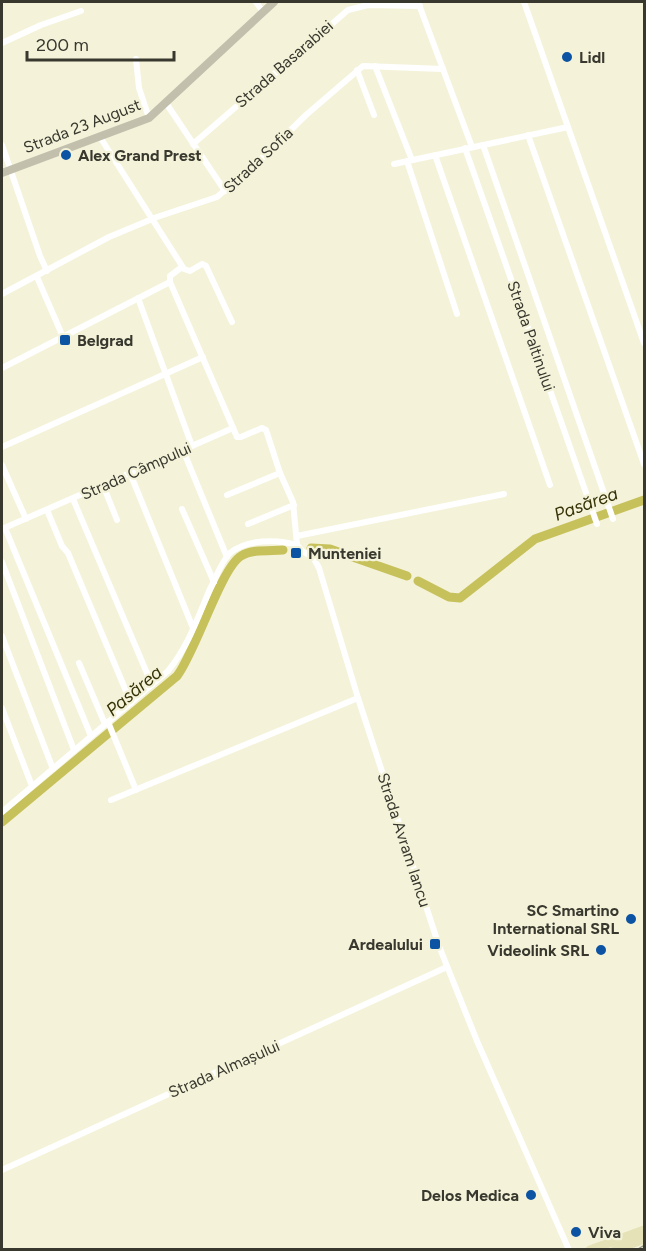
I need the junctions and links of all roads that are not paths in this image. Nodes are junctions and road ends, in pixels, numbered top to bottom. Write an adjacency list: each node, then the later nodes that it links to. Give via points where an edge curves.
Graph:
1 (256, 2): 6 (street)
2 (274, 2): 6 (main road, Strada 23 August)
3 (524, 2): 15 (street)
4 (419, 4): 10 (street, Strada Paltinului); 18 (street, Strada Basarabiei, via 368,5 348,10)
5 (81, 12): 7 (street)
6 (263, 12): 12 (main road, Strada 23 August)
7 (2, 43)
8 (136, 59): 14 (street, via 139,88)
9 (375, 66): 10 (street, Strada Sofia); 11 (street, Strada Sofia); 23 (street)
10 (443, 69): 21 (street, Strada Paltinului)
11 (357, 70): 13 (street); 26 (street, Strada Sofia)
12 (166, 103): 14 (main road, Strada 23 August); 18 (street)
13 (374, 115)
14 (149, 118): 17 (main road, Strada 23 August)
15 (568, 127): 16 (street); 37 (street)
16 (528, 135): 20 (street); 45 (street)
17 (100, 137): 25 (main road, Strada 23 August); 27 (street)
18 (193, 144): 26 (street)
19 (2, 145): 25 (street)
20 (483, 145): 21 (street); 58 (street)
21 (469, 148): 22 (street); 61 (street, Strada Paltinului)
22 (435, 155): 23 (street); 50 (street)
23 (409, 160): 24 (street); 34 (street)
24 (394, 164)
25 (5, 171): 29 (street)
26 (225, 192): 27 (street, Strada Sofia)
27 (152, 219): 28 (street); 29 (street, Strada Sofia)
28 (182, 267): 31 (street, via 170,276); 35 (street, via 187,271 205,264)
29 (47, 271): 30 (street, Strada Sofia)
30 (37, 277): 32 (street, Strada Sofia); 36 (street)
31 (170, 282): 33 (street); 38 (street)
32 (2, 294)
33 (138, 298): 36 (street); 40 (street)
34 (457, 314)
35 (232, 322)
36 (63, 337): 39 (street)
37 (645, 343)
38 (203, 357): 40 (street); 41 (street)
39 (2, 368)
40 (166, 374): 42 (street); 43 (street)
41 (233, 428): 42 (street, Strada Câmpului); 48 (street, via 238,438 265,429)
42 (192, 446): 44 (street, Strada Câmpului)
43 (2, 447)
44 (183, 450): 47 (street, Strada Câmpului); 65 (street)
45 (645, 464)
46 (2, 465): 57 (street)
47 (130, 473): 49 (street, Strada Câmpului); 68 (street)
48 (280, 473): 52 (street); 54 (street)
49 (103, 485): 53 (street, Strada Câmpului); 59 (street)
50 (550, 485)
51 (504, 494): 63 (street)
52 (226, 495)
53 (73, 499): 56 (street, Strada Câmpului); 71 (street)
54 (294, 505): 60 (street); 63 (street)
55 (182, 509): 67 (street)
56 (47, 510): 57 (street, Strada Câmpului); 73 (street)
57 (26, 519): 62 (street, Strada Câmpului)
58 (613, 519)
59 (117, 520)
60 (248, 524)
61 (597, 524)
62 (3, 529): 76 (street)
63 (297, 536): 64 (street)
64 (297, 545): 65 (street, via 280,541 248,544); 72 (street, Strada Avram Iancu, via 314,557 320,568)
65 (227, 557): 67 (street)
66 (2, 562): 77 (street)
67 (214, 582): 68 (street)
68 (193, 628): 71 (street, via 177,660)
69 (2, 636): 78 (street)
70 (79, 663): 75 (street)
71 (152, 685): 73 (street)
72 (358, 698): 80 (street); 83 (street, Strada Avram Iancu)
73 (131, 703): 75 (street)
74 (2, 708): 79 (street)
75 (109, 726): 76 (street); 80 (street)
76 (91, 736): 77 (street)
77 (74, 750): 78 (street)
78 (53, 769): 79 (street)
79 (32, 786): 82 (street)
80 (136, 790): 81 (street)
81 (111, 800)
82 (2, 812)
83 (447, 967): 84 (street, Strada Almașului); 87 (street, Strada Avram Iancu)
84 (2, 1170)
85 (645, 1230): 88 (main road)
86 (645, 1239): 89 (main road)
87 (568, 1250)
88 (590, 1250)
89 (615, 1250)

